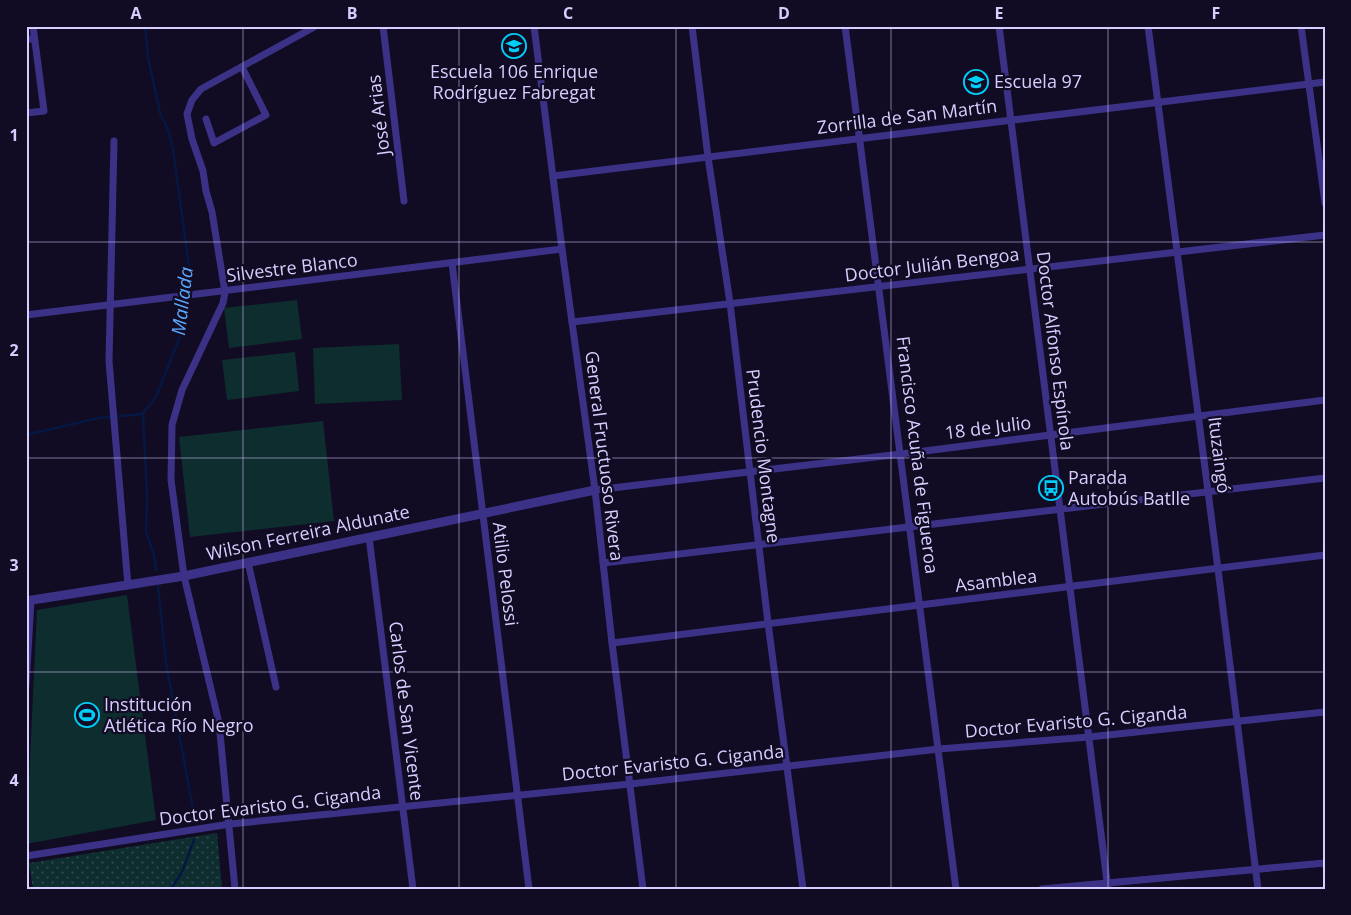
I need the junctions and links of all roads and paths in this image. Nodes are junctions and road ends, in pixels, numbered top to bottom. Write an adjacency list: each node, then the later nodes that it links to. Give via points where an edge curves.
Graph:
1 (33, 26): 10 (street)
2 (316, 26): 13 (street)
3 (383, 26): 24 (street, José Arias)
4 (534, 26): 23 (street, General Fructuoso Rivera)
5 (692, 26): 22 (street, Prudencio Montagne)
6 (845, 26): 20 (street, Francisco Acuña de Figueroa)
7 (999, 26): 19 (street, Doctor Alfonso Espínola)
8 (1148, 26): 16 (street, Ituzaingó)
9 (1301, 26): 15 (street)
10 (30, 39): 11 (street)
11 (36, 51): 12 (street); 17 (street, via 44,111)
12 (26, 52)
13 (242, 67): 18 (street, via 266,115 214,143); 32 (street, via 201,89 187,114 212,212)
14 (1325, 82): 15 (street, Zorrilla de San Martín)
15 (1308, 84): 16 (street, Zorrilla de San Martín); 25 (street)
16 (1158, 102): 19 (street, Zorrilla de San Martín); 28 (street, Ituzaingó)
17 (26, 113)
18 (206, 119)
19 (1010, 120): 20 (street, Zorrilla de San Martín); 30 (street, Doctor Alfonso Espínola)
20 (860, 139): 22 (street, Zorrilla de San Martín); 31 (street, Francisco Acuña de Figueroa)
21 (114, 141): 34 (street)
22 (708, 157): 23 (street, Zorrilla de San Martín); 33 (street, Prudencio Montagne)
23 (553, 176): 27 (street, General Fructuoso Rivera)
24 (404, 201)
25 (1325, 203)
26 (1325, 235): 28 (street, Doctor Julián Bengoa)
27 (562, 249): 29 (street, Silvestre Blanco); 36 (street, General Fructuoso Rivera)
28 (1176, 252): 30 (street, Doctor Julián Bengoa); 38 (street, Ituzaingó)
29 (452, 263): 32 (street, Silvestre Blanco); 46 (street, Atilio Pelossi)
30 (1029, 269): 31 (street, Doctor Julián Bengoa); 39 (street, Doctor Alfonso Espínola)
31 (880, 287): 33 (street, Doctor Julián Bengoa); 40 (street, Francisco Acuña de Figueroa)
32 (225, 292): 34 (street, Silvestre Blanco); 54 (street, via 223,303 182,390 172,425 171,480)
33 (730, 303): 36 (street, Doctor Julián Bengoa); 41 (street, Prudencio Montagne)
34 (111, 306): 35 (street, Silvestre Blanco); 55 (street, via 109,361)
35 (26, 315)
36 (572, 322): 43 (street, General Fructuoso Rivera)
37 (1325, 400): 38 (street, 18 de Julio)
38 (1199, 416): 39 (street, 18 de Julio); 44 (street, Ituzaingó)
39 (1050, 435): 40 (street, 18 de Julio); 45 (street, Doctor Alfonso Espínola)
40 (901, 454): 41 (street, 18 de Julio); 47 (street, Francisco Acuña de Figueroa)
41 (749, 471): 43 (street, 18 de Julio); 49 (street, Prudencio Montagne)
42 (1325, 478): 44 (street)
43 (595, 490): 46 (street, Wilson Ferreira Aldunate); 52 (street, General Fructuoso Rivera)
44 (1208, 492): 45 (street); 53 (street, Ituzaingó)
45 (1060, 509): 47 (street); 56 (street, Doctor Alfonso Espínola)
46 (482, 514): 48 (street, Wilson Ferreira Aldunate); 69 (street, Atilio Pelossi)
47 (910, 528): 49 (street); 58 (street, Francisco Acuña de Figueroa)
48 (369, 537): 51 (street, Wilson Ferreira Aldunate); 70 (street, Carlos de San Vicente)
49 (759, 544): 52 (street); 59 (street, Prudencio Montagne)
50 (1325, 555): 53 (street, Asamblea)
51 (248, 562): 54 (street, Wilson Ferreira Aldunate); 62 (street)
52 (603, 563): 60 (street, General Fructuoso Rivera)
53 (1218, 569): 56 (street, Asamblea); 64 (street, Ituzaingó)
54 (184, 576): 55 (street, Wilson Ferreira Aldunate); 71 (street, via 219,723)
55 (128, 586): 57 (street, Wilson Ferreira Aldunate)
56 (1069, 588): 58 (street, Asamblea); 65 (street, Doctor Alfonso Espínola)
57 (29, 600): 61 (street)
58 (921, 605): 59 (street, Asamblea); 66 (street, Francisco Acuña de Figueroa)
59 (768, 624): 60 (street, Asamblea); 67 (street, Prudencio Montagne)
60 (612, 643): 68 (street, General Fructuoso Rivera)
61 (26, 685)
62 (276, 687)
63 (1325, 712): 64 (street, Doctor Evaristo G. Ciganda)
64 (1236, 722): 65 (street, Doctor Evaristo G. Ciganda); 74 (street, Ituzaingó)
65 (1089, 737): 66 (street, Doctor Evaristo G. Ciganda); 75 (street, Doctor Alfonso Espínola)
66 (939, 749): 67 (street, Doctor Evaristo G. Ciganda); 81 (street, Francisco Acuña de Figueroa)
67 (788, 765): 68 (street, Doctor Evaristo G. Ciganda); 80 (street, Prudencio Montagne)
68 (630, 784): 69 (street, Doctor Evaristo G. Ciganda); 79 (street, General Fructuoso Rivera)
69 (518, 794): 70 (street, Doctor Evaristo G. Ciganda); 78 (street, Atilio Pelossi)
70 (404, 805): 71 (street, Doctor Evaristo G. Ciganda); 77 (street, Carlos de San Vicente)
71 (230, 824): 72 (street, Doctor Evaristo G. Ciganda); 76 (street)
72 (26, 856)
73 (1325, 862): 74 (street)
74 (1255, 869): 75 (street); 83 (street, Ituzaingó)
75 (1107, 886): 82 (street)
76 (235, 889)
77 (413, 889)
78 (529, 889)
79 (643, 889)
80 (803, 889)
81 (956, 889)
82 (1042, 889)
83 (1258, 889)

